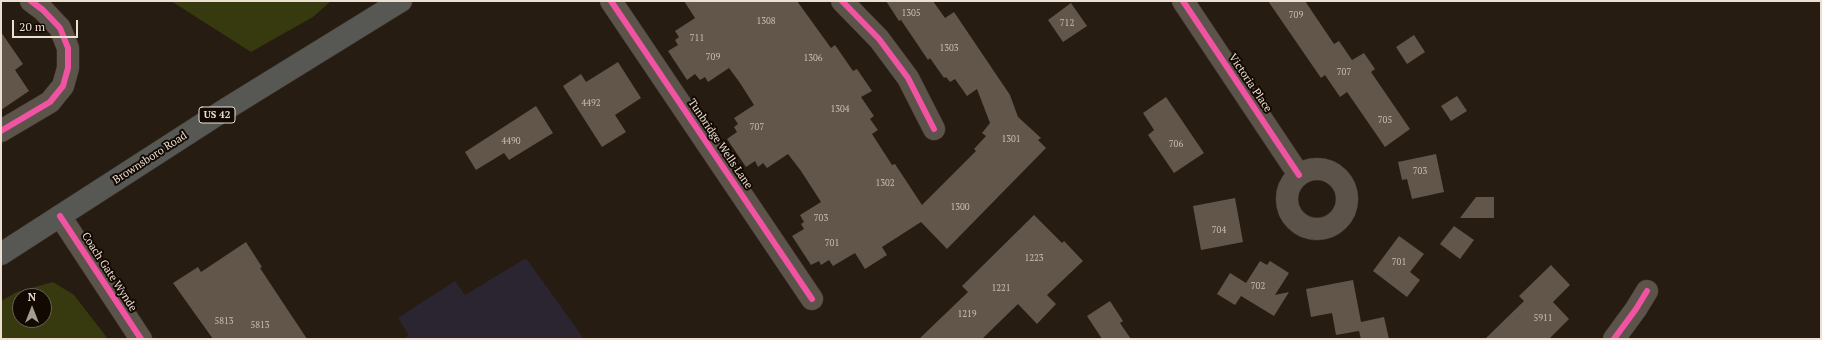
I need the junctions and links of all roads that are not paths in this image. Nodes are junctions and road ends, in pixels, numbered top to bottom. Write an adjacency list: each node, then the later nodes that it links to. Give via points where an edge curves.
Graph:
1 (31, 1): 7 (street, via 60,28 68,48 68,68 63,86 50,102)
2 (401, 1): 9 (main road, Brownsboro Road / US 42)
3 (611, 1): 12 (street, Tunbridge Wells Lane)
4 (842, 1): 6 (street, via 879,39 908,78)
5 (1183, 1): 8 (street, Victoria Place)
6 (934, 129)
7 (1, 132)
8 (1299, 175)
9 (60, 216): 10 (main road, Brownsboro Road / US 42); 13 (street, Coach Gate Wynde)
10 (1, 254)
11 (1647, 291): 14 (street)
12 (812, 298)
13 (141, 339)
14 (1614, 339)

